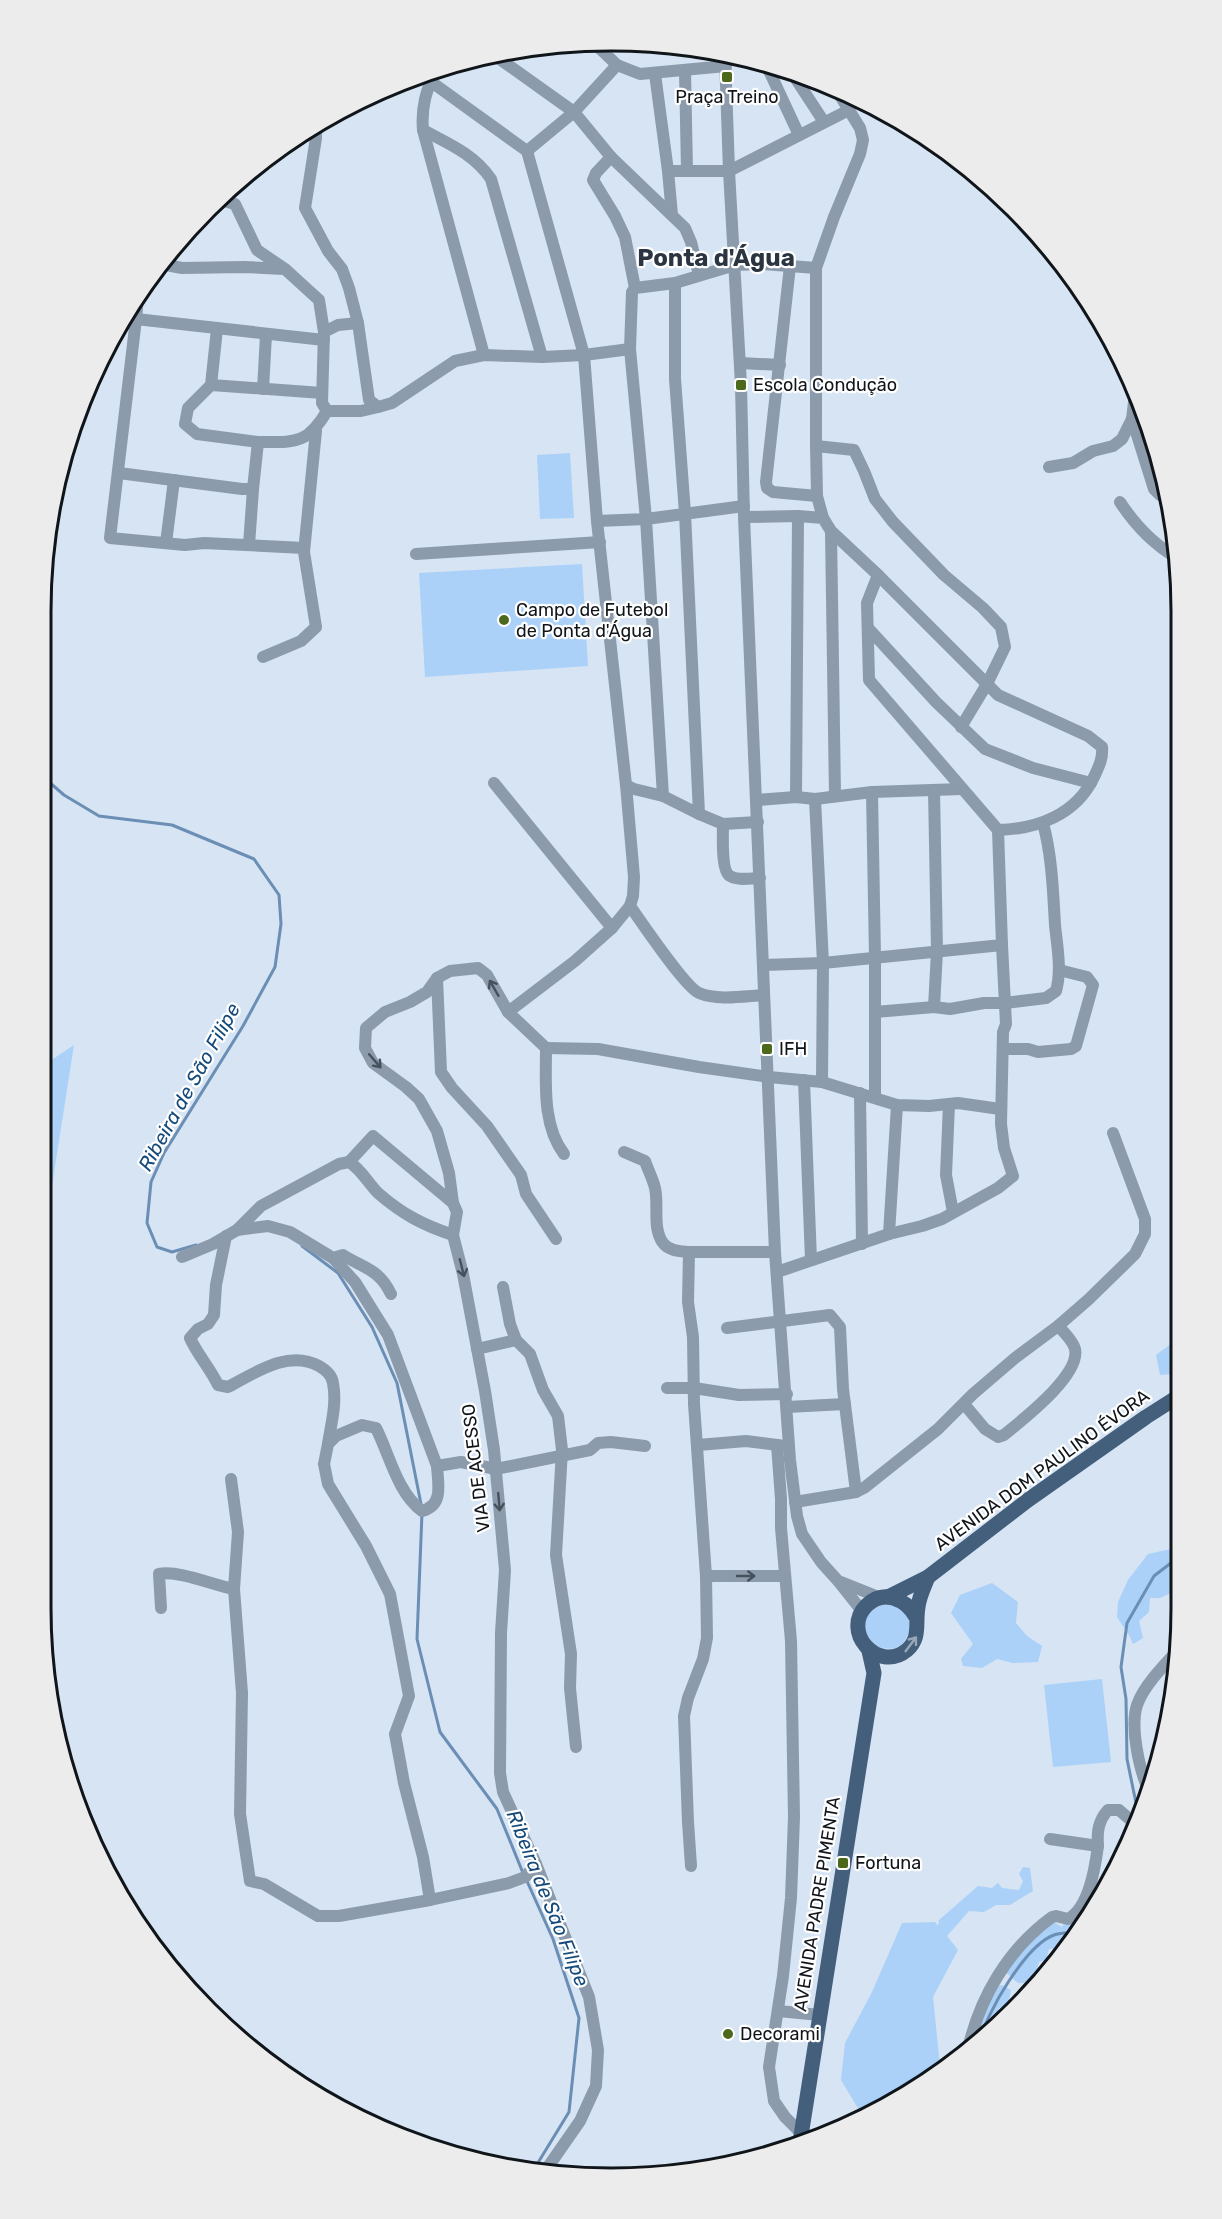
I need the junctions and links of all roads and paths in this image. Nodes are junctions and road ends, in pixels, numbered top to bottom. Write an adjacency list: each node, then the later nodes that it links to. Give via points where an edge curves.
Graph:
1 (603, 51): 5 (street)
2 (503, 62): 14 (street)
3 (719, 62): 6 (street)
4 (725, 63): 23 (street)
5 (617, 65): 7 (street, via 640,74); 14 (street)
6 (685, 71): 7 (street); 22 (street)
7 (655, 74): 21 (street)
8 (771, 75): 18 (street)
9 (437, 79): 19 (street)
10 (431, 81): 16 (street, via 421,111)
11 (799, 84): 15 (street)
12 (844, 103): 13 (street)
13 (849, 110): 15 (street); 29 (street, via 863,140)
14 (574, 112): 19 (street); 20 (street)
15 (824, 122): 18 (street)
16 (423, 130): 41 (street); 43 (street, via 469,155 491,179)
17 (316, 135): 36 (street, via 304,208 342,269)
18 (799, 135): 23 (street)
19 (527, 151): 42 (street)
20 (611, 157): 25 (street); 33 (street, via 593,180 625,237)
21 (668, 171): 22 (street); 25 (street)
22 (687, 171): 23 (street)
23 (729, 171): 26 (street)
24 (229, 202): 30 (street, via 235,204 257,250)
25 (672, 215): 31 (street, via 692,242)
26 (735, 265): 28 (street); 31 (street); 44 (street)
27 (170, 266): 30 (street)
28 (790, 266): 29 (street); 45 (street)
29 (816, 268): 55 (street)
30 (285, 269): 39 (street, via 319,300)
31 (699, 275): 32 (street)
32 (675, 283): 33 (street); 64 (street, via 675,379)
33 (635, 288): 40 (street)
34 (136, 314): 35 (street)
35 (136, 319): 37 (street); 57 (street)
36 (358, 323): 39 (street, via 338,325); 49 (street, via 369,400)
37 (217, 329): 38 (street); 46 (street)
38 (266, 335): 39 (street); 47 (street)
39 (324, 336): 48 (street)
40 (630, 349): 42 (street); 67 (street)
41 (484, 355): 43 (street); 49 (street, via 455,361 392,404)
42 (584, 356): 43 (street); 68 (street)
43 (542, 357)
44 (740, 363): 45 (street); 63 (street)
45 (780, 365): 61 (street, via 767,488 773,492)
46 (211, 385): 47 (street); 54 (street, via 188,408 185,424 197,434)
47 (263, 389): 48 (street)
48 (322, 393): 50 (street)
49 (378, 407): 50 (street)
50 (327, 411): 53 (street)
51 (1133, 411): 52 (street)
52 (1132, 419): 56 (street, via 1126,434 1113,446 1093,451 1073,463); 60 (street)
53 (315, 431): 54 (street, via 294,442); 73 (street)
54 (258, 442): 59 (street)
55 (816, 446): 61 (street); 79 (street, via 854,450 874,499 907,539 1001,627 1005,647)
56 (1049, 467)
57 (119, 473): 58 (street); 71 (street, via 110,538)
58 (174, 480): 59 (street); 71 (street)
59 (253, 489): 72 (street)
60 (1158, 493)
61 (817, 496): 66 (street)
62 (1120, 502): 74 (street, via 1150,539)
63 (744, 511): 64 (street); 65 (street); 91 (street)
64 (685, 513): 67 (street); 92 (street)
65 (798, 516): 66 (street); 89 (street)
66 (823, 518): 69 (street)
67 (646, 519): 68 (street); 88 (street)
68 (597, 521): 70 (street)
69 (831, 531): 76 (street); 87 (street)
70 (600, 542): 75 (street); 83 (street)
71 (166, 543): 72 (street)
72 (249, 545): 73 (street)
73 (304, 548): 78 (street, via 316,627 301,640)
74 (1167, 551)
75 (416, 554)
76 (878, 575): 77 (street, via 867,603); 79 (street)
77 (868, 628): 80 (street); 84 (street, via 869,680)
78 (263, 657)
79 (987, 684): 80 (street); 82 (street, via 998,695 1097,741 1103,758)
80 (961, 727): 82 (street, via 985,749 1033,768)
81 (494, 783): 99 (street)
82 (1091, 783): 94 (street, via 1084,795)
83 (626, 784): 88 (street); 98 (street, via 634,877)
84 (962, 789): 85 (street); 96 (street)
85 (933, 790): 86 (street); 101 (street)
86 (872, 792): 87 (street); 102 (street)
87 (835, 795): 90 (street)
88 (663, 796): 92 (street)
89 (796, 797): 90 (street); 91 (street)
90 (815, 799): 103 (street)
91 (757, 800): 93 (street)
92 (699, 814): 95 (street)
93 (758, 822): 95 (street); 97 (street)
94 (1042, 823): 96 (street, via 1020,830); 105 (street, via 1047,838)
95 (723, 824): 97 (street, via 724,869 738,879)
96 (998, 830): 100 (street)
97 (760, 878): 104 (street)
98 (630, 906): 99 (street); 107 (street, via 697,993)
99 (612, 928): 110 (street)
100 (1002, 945): 101 (street); 108 (street)
101 (937, 951): 102 (street); 109 (street)
102 (875, 957): 103 (street); 111 (street)
103 (823, 963): 104 (street); 116 (street)
104 (764, 965): 107 (street)
105 (1059, 970): 108 (street, via 1056,991 1046,998); 113 (street, via 1087,977 1093,985 1076,1046 1038,1052)
106 (437, 978): 110 (street, VIA DE ACESSO, one-way to 106, via 487,975 478,968 450,971); 126 (street, VIA DE ACESSO, one-way to 126, via 427,992 385,1012 366,1028 365,1048 373,1064 419,1099 437,1131); 131 (street, via 441,1072 522,1175 526,1194)
107 (764, 995): 114 (street)
108 (1005, 1003): 109 (street); 113 (street)
109 (934, 1007): 111 (street)
110 (508, 1012): 112 (street, VIA DE ACESSO)
111 (875, 1012): 118 (street)
112 (546, 1048): 114 (street, via 598,1049); 124 (street, via 549,1118 555,1142)
113 (1003, 1049): 121 (street)
114 (769, 1077): 115 (street); 134 (street)
115 (804, 1080): 116 (street); 137 (street)
116 (822, 1082): 117 (street)
117 (860, 1093): 118 (street); 132 (street)
118 (876, 1097): 120 (street)
119 (949, 1104): 120 (street); 121 (street); 127 (street, via 946,1175)
120 (897, 1105): 129 (street)
121 (1000, 1109): 127 (street, via 1004,1149 1013,1176)
122 (1113, 1133): 142 (street, via 1145,1219 1144,1234 1135,1254)
123 (624, 1152): 133 (street, via 645,1161 655,1189 664,1245)
124 (564, 1154)
125 (349, 1162): 126 (street, via 373,1136); 128 (street, via 261,1206); 130 (street, via 404,1214)
126 (453, 1203): 130 (street, VIA DE ACESSO, via 457,1212)
127 (952, 1212): 129 (street, via 922,1226)
128 (231, 1233): 135 (street); 136 (street, via 268,1226 290,1232); 154 (street, via 216,1285 214,1315 190,1338 218,1385 228,1387 281,1361 302,1359 327,1370 333,1381 335,1405)
129 (890, 1234): 132 (street)
130 (453, 1235): 145 (street, VIA DE ACESSO, one-way to 145)
131 (556, 1239)
132 (862, 1244): 137 (street)
133 (689, 1252): 134 (street); 147 (street)
134 (775, 1252): 138 (street)
135 (182, 1257)
136 (333, 1258): 140 (street, via 343,1255 374,1272); 159 (street, via 355,1282 387,1335)
137 (811, 1260): 138 (street)
138 (777, 1272): 141 (street)
139 (503, 1287): 144 (street)
140 (391, 1294)
141 (782, 1320): 143 (street); 149 (street); 151 (street, via 830,1315 836,1320 840,1328)
142 (1058, 1326): 152 (street); 152 (street, via 1074,1346 1075,1360 1060,1385 1004,1435 991,1435)
143 (727, 1328)
144 (516, 1340): 145 (street); 158 (street, via 530,1354 558,1416)
145 (477, 1349): 160 (street, VIA DE ACESSO)
146 (667, 1388): 147 (street)
147 (694, 1388): 149 (street); 155 (street)
148 (1171, 1396): 153 (street)
149 (787, 1401): 151 (street); 156 (street)
150 (1171, 1401): 153 (main road, AVENIDA DOM PAULINO ÉVORA)
151 (845, 1404): 162 (street)
152 (964, 1404): 162 (street)
153 (1146, 1416): 166 (main road, AVENIDA DOM PAULINO ÉVORA)
154 (328, 1444): 159 (street, via 336,1436 362,1425 376,1428 399,1482 411,1503 422,1511 431,1509 439,1497); 184 (street, via 324,1464 328,1484 390,1594 409,1696 395,1734)
155 (698, 1445): 156 (street, via 746,1441); 164 (street)
156 (783, 1445): 163 (street); 165 (street, via 780,1519)
157 (645, 1446): 158 (street, via 598,1443 590,1450)
158 (561, 1456): 160 (street); 177 (street, via 556,1555 571,1654)
159 (437, 1466): 160 (street, via 461,1462)
160 (496, 1469): 182 (street, VIA DE ACESSO, one-way to 182, via 505,1570 500,1773 503,1792)
161 (231, 1479): 168 (street, via 238,1532)
162 (856, 1492): 163 (street)
163 (795, 1502): 167 (street, via 802,1534)
164 (706, 1576): 165 (street, one-way to 165); 183 (street, via 707,1638 684,1716)
165 (785, 1576): 185 (street, via 791,1641 794,1817 791,1898)
166 (928, 1577): 169 (main road, AVENIDA DOM PAULINO ÉVORA); 172 (main road)
167 (839, 1582): 169 (street); 171 (street)
168 (234, 1589): 170 (street, via 162,1573); 184 (street, via 242,1694 240,1814 250,1881 264,1884 318,1916)
169 (884, 1598): 171 (main road); 172 (main road, via 904,1602)
170 (161, 1608)
171 (862, 1611): 173 (main road, via 858,1619 859,1637)
172 (916, 1617): 174 (main road, one-way to 172, via 905,1652 912,1645 917,1636)
173 (869, 1651): 174 (main road); 176 (main road)
174 (886, 1657): 176 (main road)
175 (1168, 1660): 178 (street, via 1137,1705 1135,1742)
176 (874, 1672): 186 (main road, AVENIDA PADRE PIMENTA)
177 (576, 1747)
178 (1144, 1778)
179 (1129, 1819): 181 (street, via 1119,1810 1108,1810 1101,1817)
180 (1050, 1839): 181 (street)
181 (1098, 1846): 187 (street, via 1085,1898 1073,1916 1052,1917 1016,1950 982,2001)
182 (536, 1864): 184 (street, via 525,1877 509,1883); 190 (street, VIA DE ACESSO, via 589,1997 598,2050 596,2086 580,2121)
183 (691, 1866)
184 (430, 1900)
185 (778, 2011): 186 (street); 189 (street, via 769,2067 774,2101)
186 (820, 2015): 188 (main road, AVENIDA PADRE PIMENTA)
187 (972, 2036)
188 (802, 2134)
189 (799, 2135)
190 (550, 2164)

